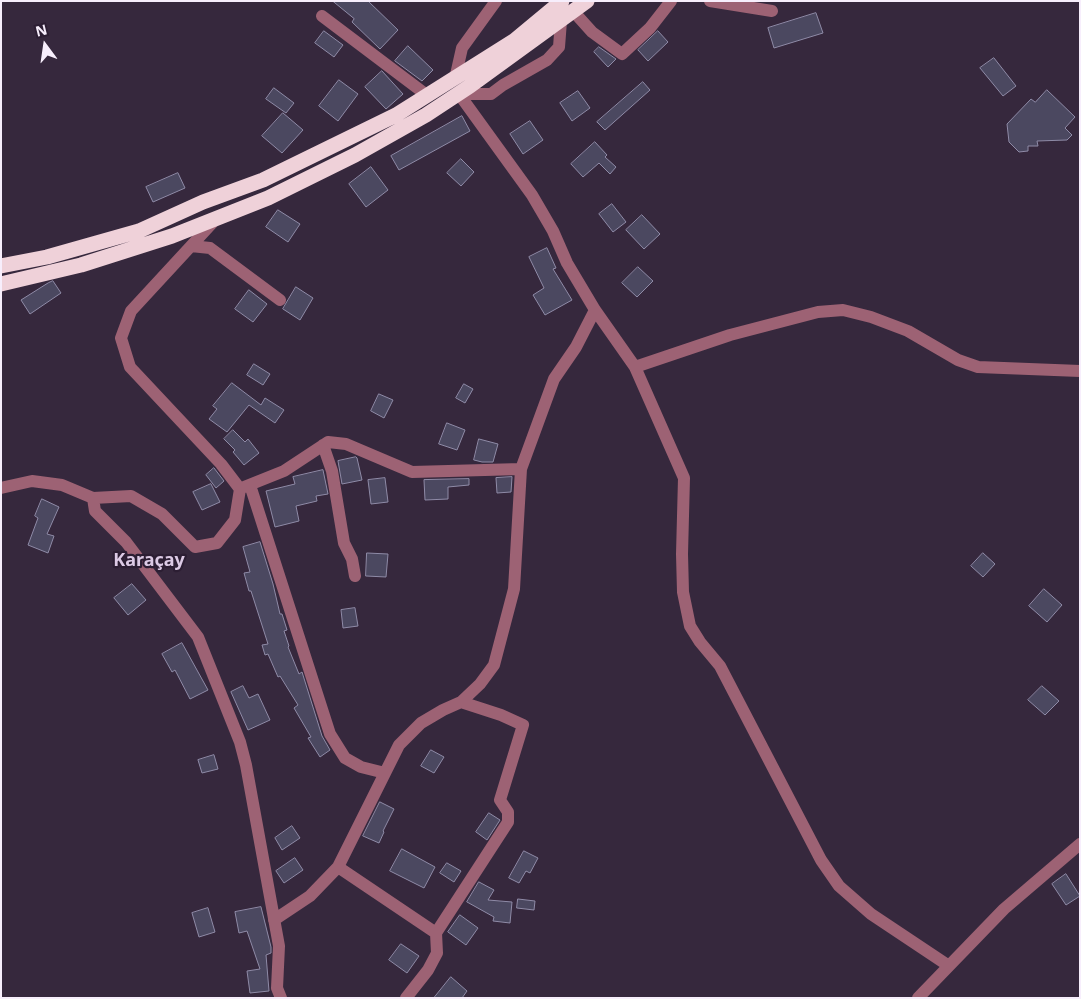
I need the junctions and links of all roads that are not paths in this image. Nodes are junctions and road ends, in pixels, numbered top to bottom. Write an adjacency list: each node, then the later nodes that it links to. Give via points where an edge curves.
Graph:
1 (496, 1): 9 (street, via 462,48)
2 (562, 1): 9 (highway)
3 (587, 1): 8 (highway)
4 (671, 1): 8 (street, via 650,28 622,54)
5 (710, 1): 6 (street)
6 (772, 11)
7 (322, 16): 10 (street)
8 (568, 16): 9 (highway); 9 (street, via 559,47 548,60 491,94)
9 (457, 86): 10 (highway); 11 (highway, via 426,115 355,155 268,198); 16 (street, via 532,195)
10 (428, 96): 13 (highway, via 263,180 139,230 47,257)
11 (217, 218): 12 (street); 14 (highway, via 81,265)
12 (191, 246): 15 (street, via 210,248); 21 (street, via 131,311 122,338 130,367)
13 (1, 266)
14 (1, 284)
15 (280, 300)
16 (595, 310): 17 (street); 20 (street, via 576,347 554,379)
17 (635, 368): 18 (street, via 730,335 818,312 842,310 908,331 978,368); 31 (street, via 684,478 683,582 690,626 720,666 821,860 839,886 871,914)
18 (1080, 371)
19 (324, 445): 20 (street, via 328,442 346,444 412,472); 21 (street, via 284,471); 24 (street, via 332,471 344,543 352,559)
20 (521, 469): 25 (street, via 514,589 497,655 480,684)
21 (245, 487): 23 (street, via 235,520 217,542 195,547 162,514 131,496); 26 (street, via 330,734 345,758)
22 (1, 488): 23 (street, via 32,481 62,485)
23 (93, 498): 29 (street, via 95,511 126,542 198,637 240,742)
24 (355, 576)
25 (460, 702): 26 (street, via 420,723 399,745); 30 (street, via 523,725 500,800 508,812 508,822)
26 (385, 773): 28 (street)
27 (1080, 844): 31 (street, via 1004,909)
28 (338, 867): 29 (street, via 310,896); 30 (street)
29 (274, 920): 32 (street, via 279,946 277,988)
30 (436, 932): 33 (street, via 436,953 428,970)
31 (949, 966): 34 (street)
32 (281, 998)
33 (406, 998)
34 (918, 998)

